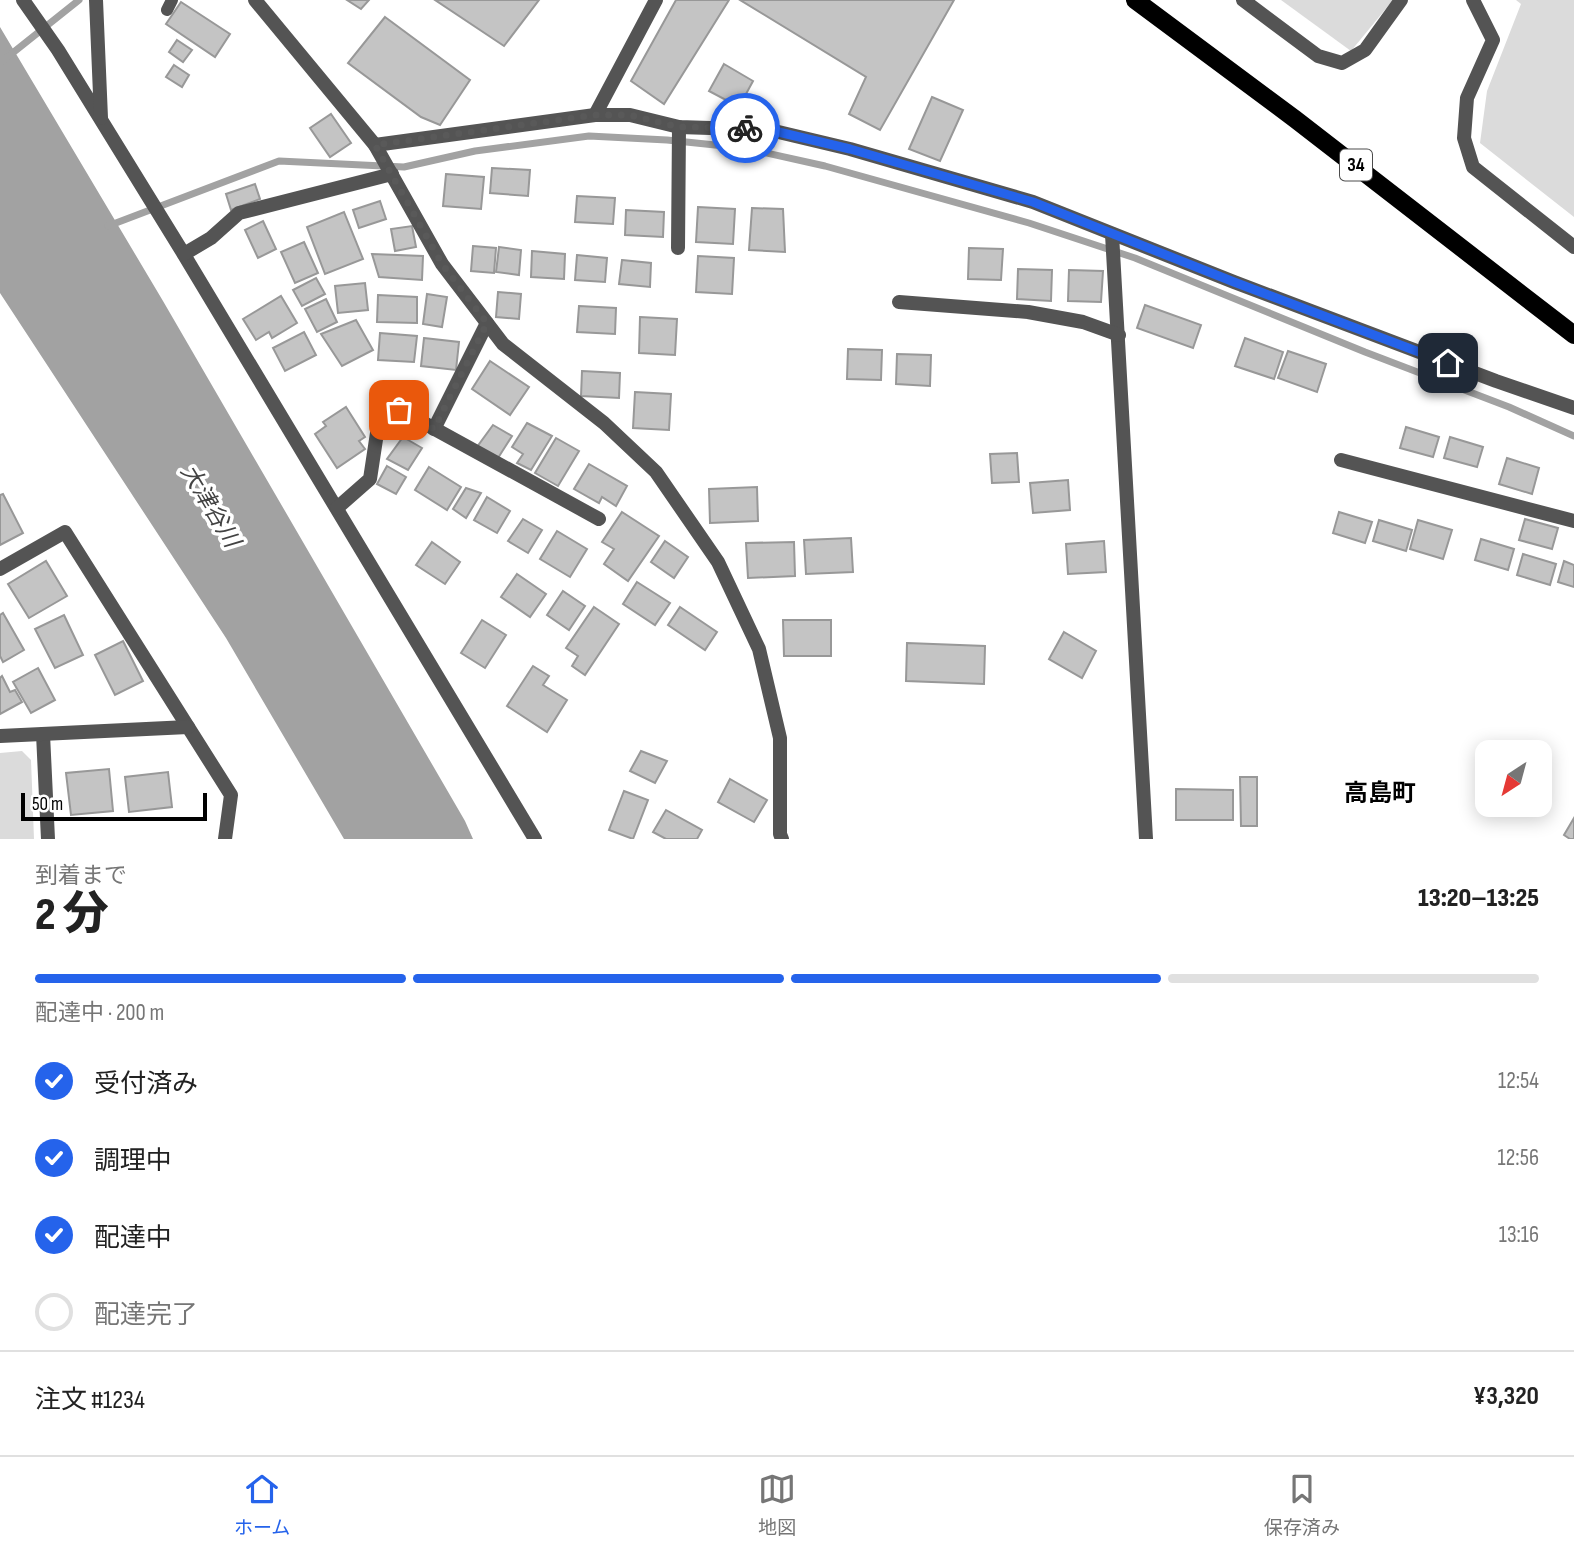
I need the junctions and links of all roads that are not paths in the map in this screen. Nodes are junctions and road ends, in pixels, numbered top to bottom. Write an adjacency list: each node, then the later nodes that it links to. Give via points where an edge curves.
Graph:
1 (23, 0): 10 (street)
2 (96, 0): 10 (street)
3 (255, 0): 12 (street)
4 (656, 0): 9 (street)
5 (1135, 0): 21 (main road, 34)
6 (1242, 0): 7 (street, via 1318,56 1342,63 1366,50)
7 (1401, 0)
8 (1473, 0): 15 (street, via 1493,40 1467,98 1464,138 1473,167)
9 (595, 115): 11 (street, via 630,115); 12 (street)
10 (101, 119): 17 (street)
11 (679, 127): 14 (street, via 770,130 836,146 1033,202); 16 (street)
12 (375, 145): 13 (street)
13 (392, 174): 17 (street, via 239,213); 19 (street, via 442,264)
14 (1112, 234): 20 (street); 22 (street)
15 (1574, 247)
16 (678, 248)
17 (184, 254): 25 (street)
18 (900, 302): 20 (street, via 1028,312)
19 (487, 323): 23 (street); 35 (street, via 503,344 656,472 718,562 759,649 777,725)
20 (1119, 335): 36 (street)
21 (1574, 335)
22 (1574, 408)
23 (434, 429): 25 (street, via 382,400 370,479); 26 (street)
24 (1341, 460): 27 (street)
25 (337, 509): 34 (street)
26 (599, 519)
27 (1574, 521)
28 (0, 569): 29 (street, via 65,532)
29 (188, 727): 30 (street); 33 (street, via 231,794)
30 (43, 734): 31 (street); 32 (street)
31 (0, 736)
32 (48, 839)
33 (225, 839)
34 (535, 839)
35 (782, 839)
36 (1146, 839)

